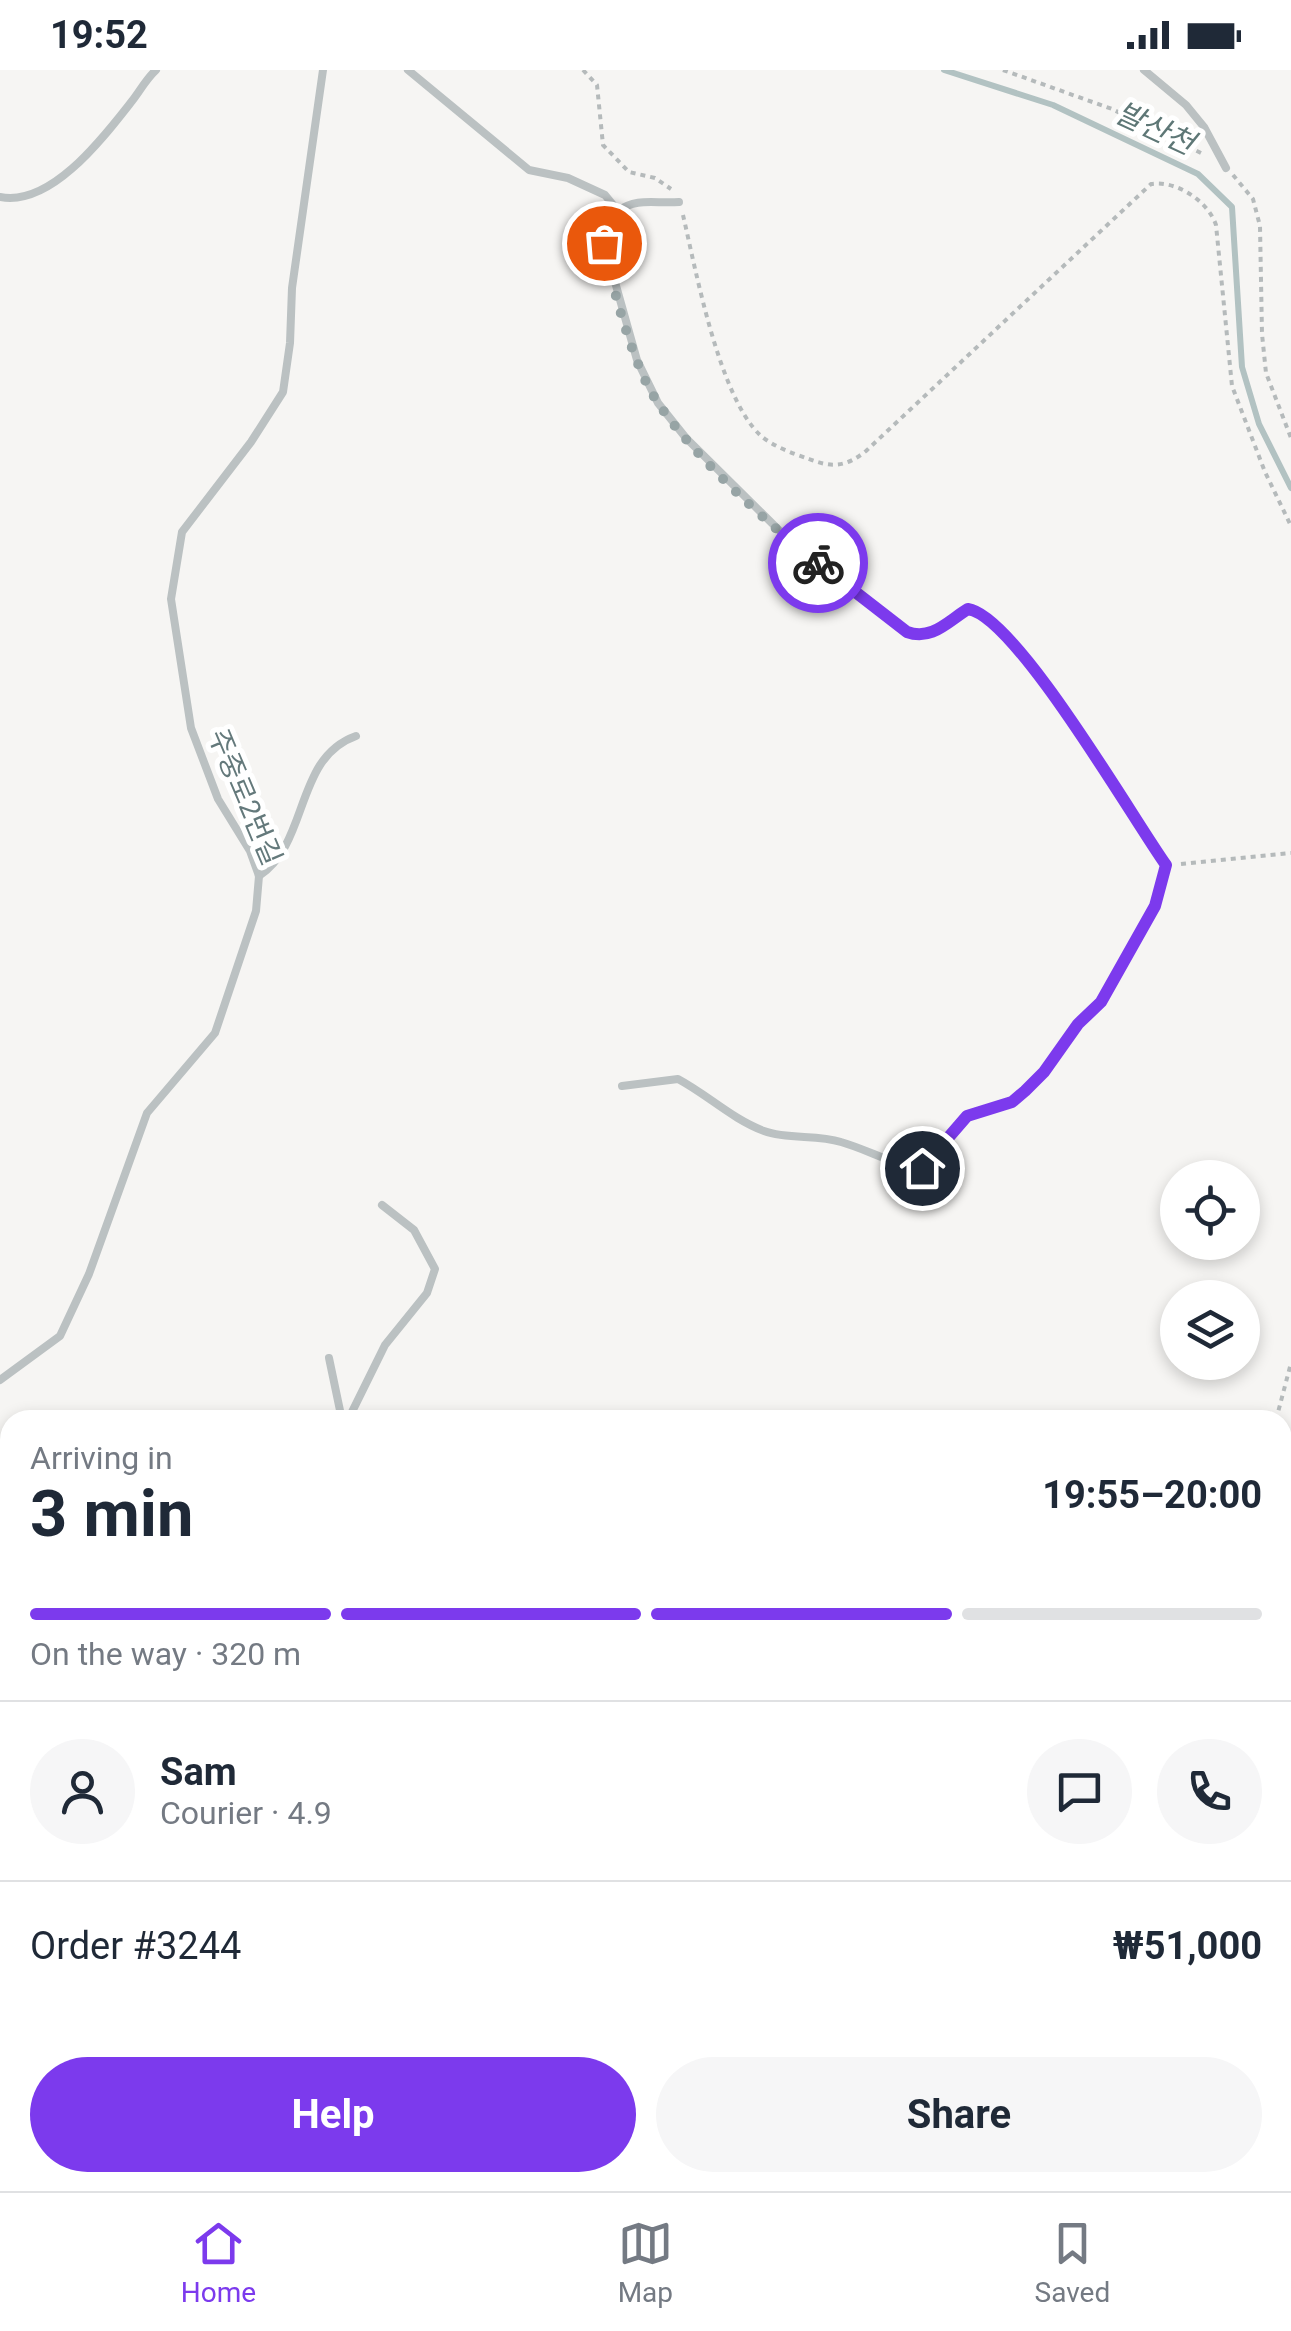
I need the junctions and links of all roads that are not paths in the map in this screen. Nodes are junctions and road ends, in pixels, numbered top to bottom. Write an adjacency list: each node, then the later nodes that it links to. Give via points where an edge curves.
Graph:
1 (156, 70): 6 (lane, via 64,175 19,200)
2 (323, 70): 10 (lane, 주중로2번길, via 283,392 182,532 171,599 191,728 218,799)
3 (408, 70): 8 (lane, via 528,170 568,178 605,195)
4 (1144, 70): 5 (lane, via 1204,126)
5 (1226, 168)
6 (0, 197)
7 (678, 202): 8 (lane, via 641,200)
8 (618, 211): 11 (lane, via 604,243 606,256 646,383 686,438 793,544 907,632 933,632 968,609 989,617 1071,721 1166,865 1155,906 1101,1002 1025,1091 967,1116 922,1168 834,1139 767,1132 678,1079)
9 (356, 736): 10 (lane, via 337,743 318,764 286,848)
10 (259, 876): 14 (lane, 주중로2번길, via 256,911 215,1033 147,1113 60,1336)
11 (622, 1086)
12 (382, 1206): 16 (lane, via 414,1230 435,1269 428,1293 386,1345)
13 (329, 1358): 15 (lane)
14 (0, 1380)
15 (342, 1410)
16 (350, 1410)

